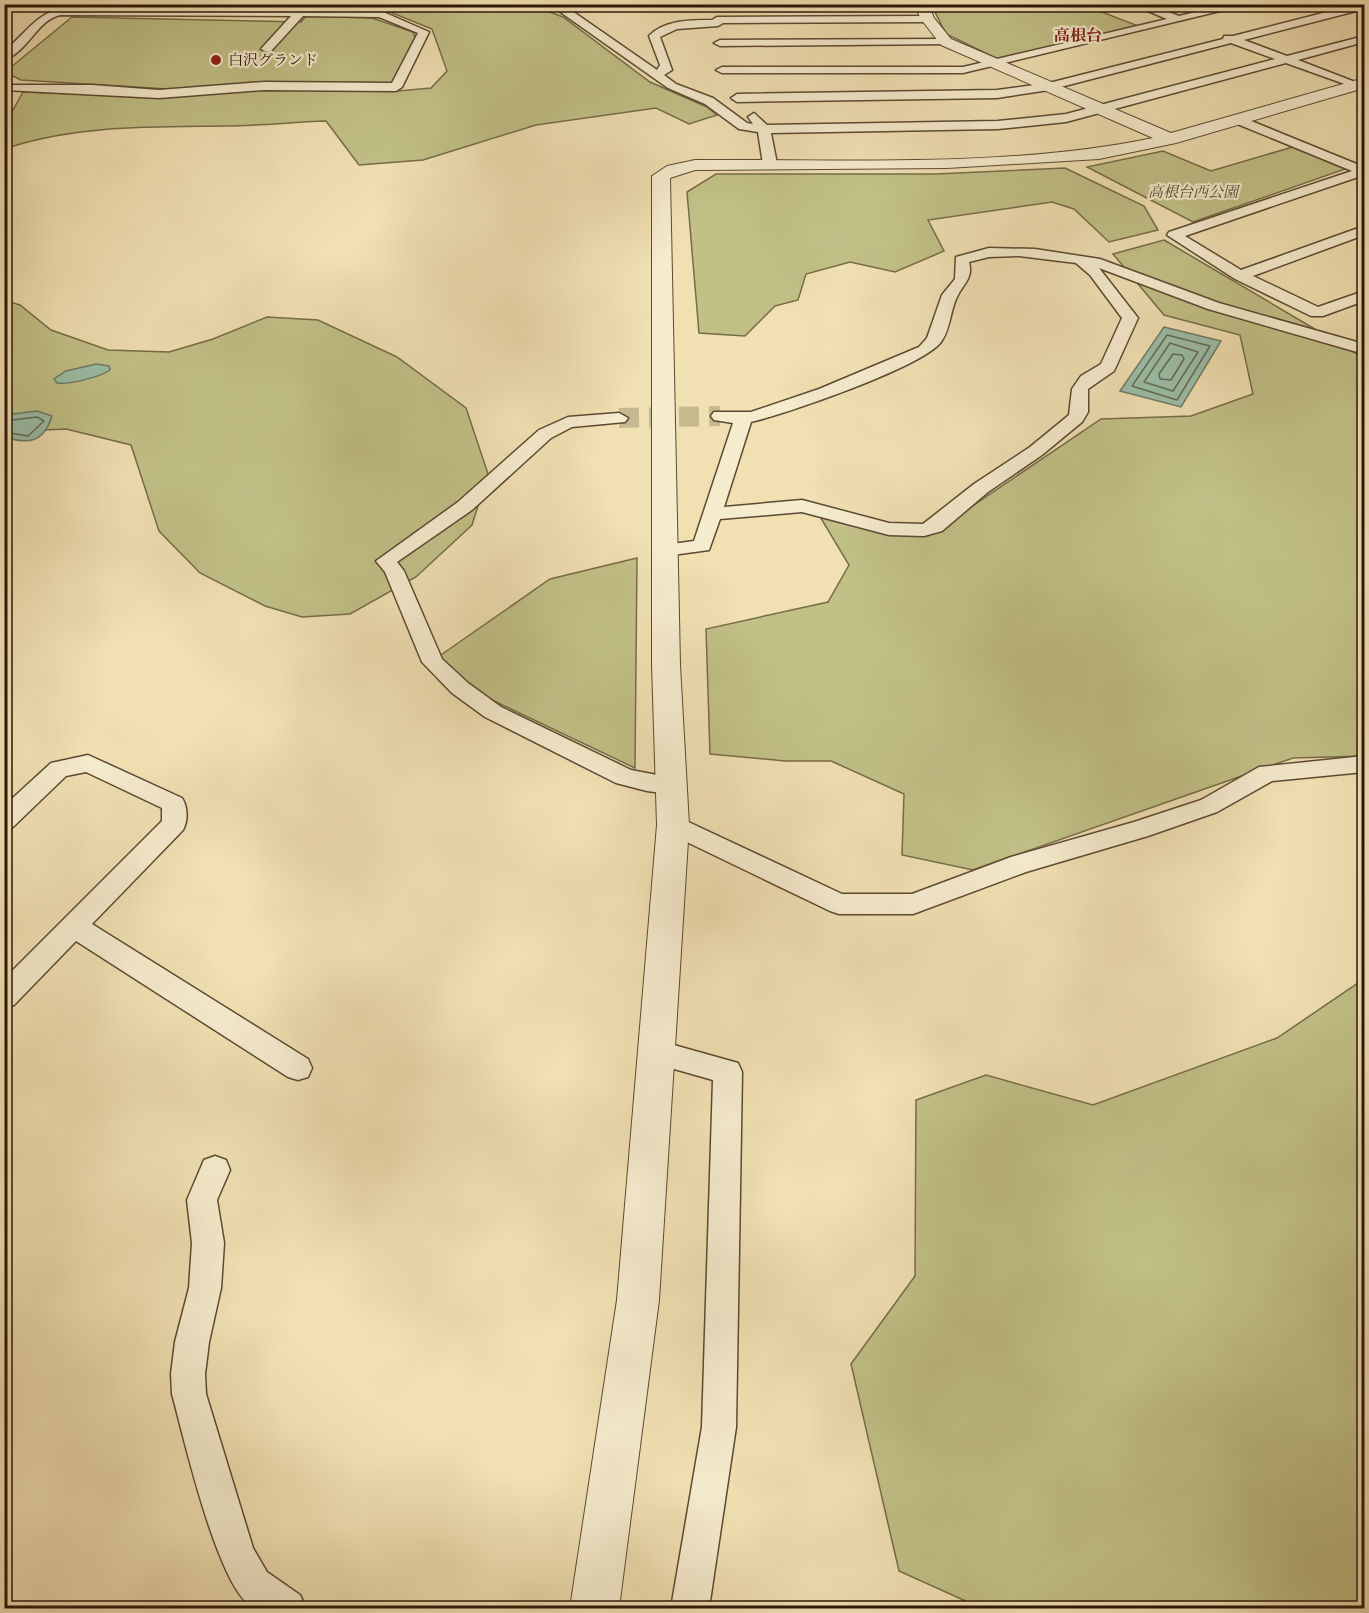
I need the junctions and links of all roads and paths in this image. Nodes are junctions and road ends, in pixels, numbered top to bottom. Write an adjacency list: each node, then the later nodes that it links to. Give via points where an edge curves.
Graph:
1 (173, 4): 8 (street)
2 (554, 4): 21 (street)
3 (921, 4): 10 (street)
4 (1136, 4): 11 (street)
5 (1244, 4): 11 (street)
6 (716, 5): 12 (street)
7 (1365, 6): 13 (street)
8 (164, 13): 9 (street); 17 (street, via 53,13)
9 (300, 13): 16 (street); 23 (street, via 381,14 424,32 396,87 264,86 159,94)
10 (928, 19): 12 (street); 15 (street)
11 (1179, 20): 13 (street); 19 (street)
12 (718, 22): 20 (street); 21 (street, via 688,23 660,30 654,36 654,45 666,70)
13 (1232, 39): 18 (street); 24 (street)
14 (1365, 39): 18 (street)
15 (946, 42): 19 (street); 20 (street)
16 (267, 50)
17 (4, 57)
18 (1289, 60): 22 (street); 25 (street)
19 (996, 63): 20 (street, via 963,70); 24 (street)
20 (725, 71): 24 (street, via 997,94); 27 (street)
21 (656, 75): 27 (street, via 708,101 743,126)
22 (1361, 84): 26 (street)
23 (4, 86)
24 (1049, 86): 25 (street)
25 (1102, 110): 27 (street, via 998,125); 28 (street)
26 (1239, 120): 28 (street); 30 (street)
27 (764, 129): 29 (street)
28 (1170, 139): 29 (street, via 1068,158)
29 (770, 164): 42 (street, via 695,165 661,176)
30 (1365, 171): 33 (street, via 1174,235)
31 (1365, 230): 33 (street)
32 (1080, 259): 37 (street, via 1108,264 1218,308); 40 (street, via 1026,253 971,255 961,260 962,279 950,295 935,339 926,350 825,393); 41 (street, via 1095,272 1130,318 1108,367 1080,389 1076,418 935,527 913,531 890,529 802,506)
33 (1240, 276): 35 (street)
34 (1365, 296): 35 (street)
35 (1317, 313): 36 (street)
36 (1365, 338)
37 (1365, 349)
38 (720, 416): 40 (street)
39 (619, 418): 44 (street, via 568,422 545,434 465,506 386,561 394,571 433,662 478,702 603,768 646,783)
40 (743, 419): 41 (street)
41 (712, 514): 42 (street, via 702,546)
42 (665, 550): 44 (street)
43 (1365, 764): 46 (street, via 1267,773 1209,806 1020,864 913,904 839,904)
44 (670, 785): 46 (street)
45 (4, 821): 47 (street, via 59,769 88,763 174,804 174,824)
46 (673, 825): 49 (street)
47 (74, 926): 48 (street); 50 (street)
48 (4, 997)
49 (656, 1052): 53 (street, via 638,1300); 54 (street, via 728,1072 719,1427)
50 (298, 1068)
51 (215, 1170): 52 (street, via 202,1200 208,1243 205,1288 192,1342 189,1394 237,1556 254,1585)
52 (287, 1608)
53 (594, 1608)
54 (690, 1608)

